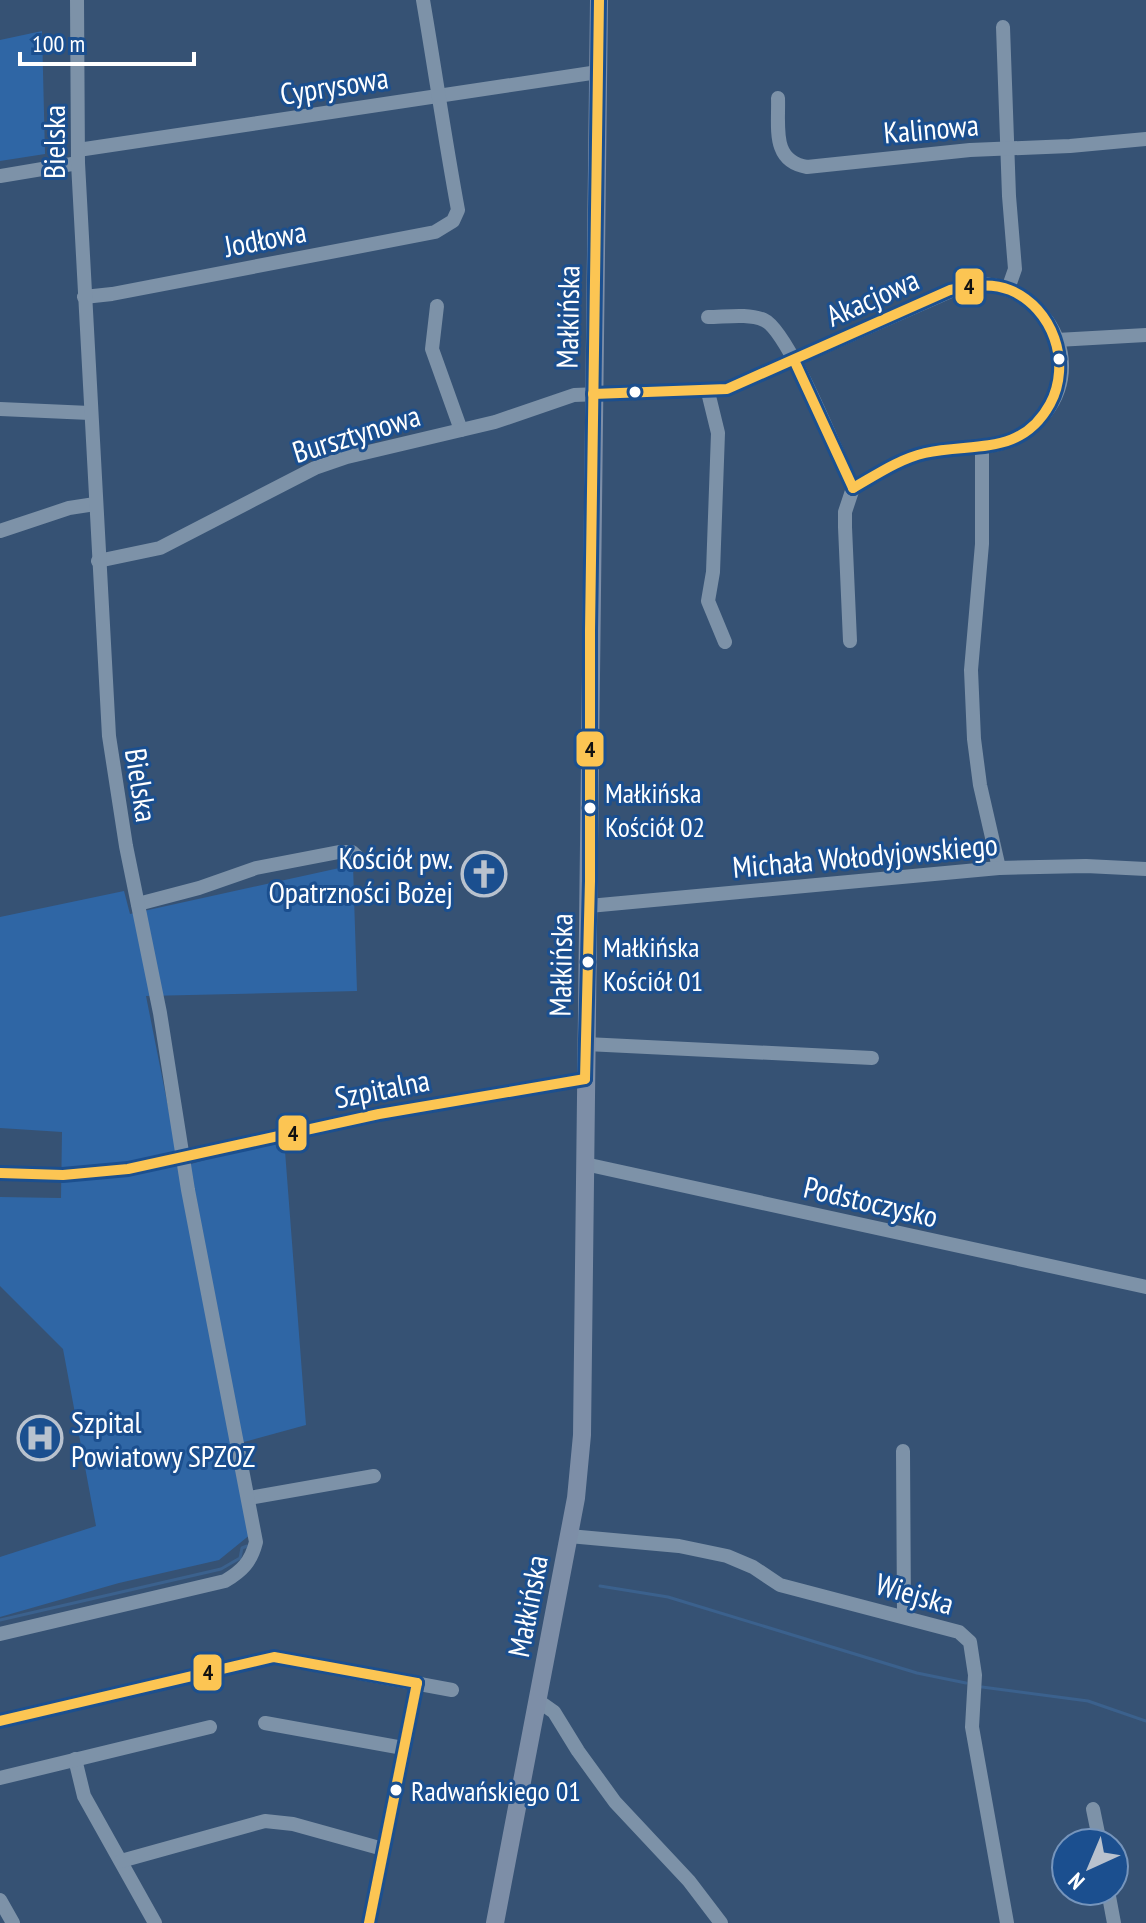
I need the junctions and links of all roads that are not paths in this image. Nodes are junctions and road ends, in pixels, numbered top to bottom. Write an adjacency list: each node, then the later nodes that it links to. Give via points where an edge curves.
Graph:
1 (77, 0): 10 (street, Bielska)
2 (423, 0): 6 (street)
3 (599, 0): 5 (main road, Małkińska)
4 (1003, 27): 9 (street)
5 (598, 72): 6 (street, Cyprysowa); 20 (main road, Małkińska)
6 (440, 95): 10 (street, Cyprysowa); 13 (street, Jodłowa, via 458,210 453,221 435,232)
7 (778, 98): 9 (street, Kalinowa, via 782,154 793,165)
8 (1146, 139): 9 (street, Kalinowa)
9 (1009, 148): 12 (street, via 1015,269)
10 (78, 156): 11 (street, Cyprysowa); 13 (street, Bielska)
11 (0, 176)
12 (1008, 289): 17 (street, Akacjowa, via 1038,309); 18 (street, Akacjowa, via 979,283 962,286)
13 (84, 297): 22 (street, Bielska)
14 (437, 306): 23 (street, via 432,349)
15 (708, 317): 18 (street, via 767,322)
16 (1146, 335): 17 (street)
17 (1057, 340): 24 (street, via 1060,375 1047,410 1019,437)
18 (794, 360): 19 (street, Akacjowa); 25 (street)
19 (708, 392): 20 (street, Akacjowa); 30 (street, via 718,433 708,601)
20 (593, 394): 23 (street, Bursztynowa, via 574,395); 35 (main road, Małkińska)
21 (0, 409): 22 (street)
22 (90, 413): 26 (street, Bielska)
23 (461, 430): 28 (street, Bursztynowa, via 315,468 160,548)
24 (982, 448): 25 (street, via 921,454); 32 (street, via 972,691 980,785)
25 (853, 488): 29 (street, via 845,512)
26 (95, 504): 27 (street); 28 (street, Bielska)
27 (0, 531)
28 (98, 561): 34 (street, Bielska, via 110,750)
29 (850, 641)
30 (725, 642)
31 (362, 861): 34 (street, via 352,852 339,852 256,868)
32 (999, 868): 33 (street, Michała Wołodyjowskiego); 35 (street, Michała Wołodyjowskiego)
33 (1146, 869)
34 (138, 904): 39 (street, Bielska)
35 (589, 906): 36 (main road, Małkińska)
36 (586, 1044): 37 (street); 38 (main road, Małkińska)
37 (872, 1058)
38 (585, 1079): 39 (street, Szpitalna, via 379,1114); 40 (main road, Małkińska)
39 (183, 1158): 41 (street, Szpitalna, via 89,1174); 45 (street, Bielska)
40 (585, 1164): 42 (street, Podstoczysko); 46 (main road, Małkińska, via 582,1435)
41 (0, 1173)
42 (1146, 1287)
43 (903, 1451): 47 (street)
44 (374, 1476): 45 (street)
45 (249, 1498): 48 (street, Bielska, via 256,1542 247,1564 225,1581)
46 (569, 1536): 47 (street, Wiejska, via 727,1556 780,1585); 51 (main road, Małkińska)
47 (904, 1615): 68 (street, Wiejska, via 959,1632 970,1642 975,1675 972,1727)
48 (0, 1634)
49 (417, 1683): 50 (street); 52 (street, via 274,1657); 55 (street)
50 (452, 1690)
51 (537, 1700): 66 (main road, Małkińska); 67 (street, via 554,1712 615,1802)
52 (0, 1721)
53 (265, 1723): 55 (street)
54 (210, 1727): 56 (street)
55 (403, 1748): 60 (street)
56 (75, 1759): 57 (street); 61 (street, via 84,1796)
57 (0, 1778)
58 (1093, 1809): 59 (street)
59 (1097, 1827)
60 (383, 1849): 61 (street, via 265,1821); 65 (street)
61 (121, 1861): 64 (street)
62 (0, 1900): 63 (street)
63 (7, 1920)
64 (155, 1923)
65 (369, 1923)
66 (495, 1923)
67 (721, 1923)
68 (1007, 1923)

